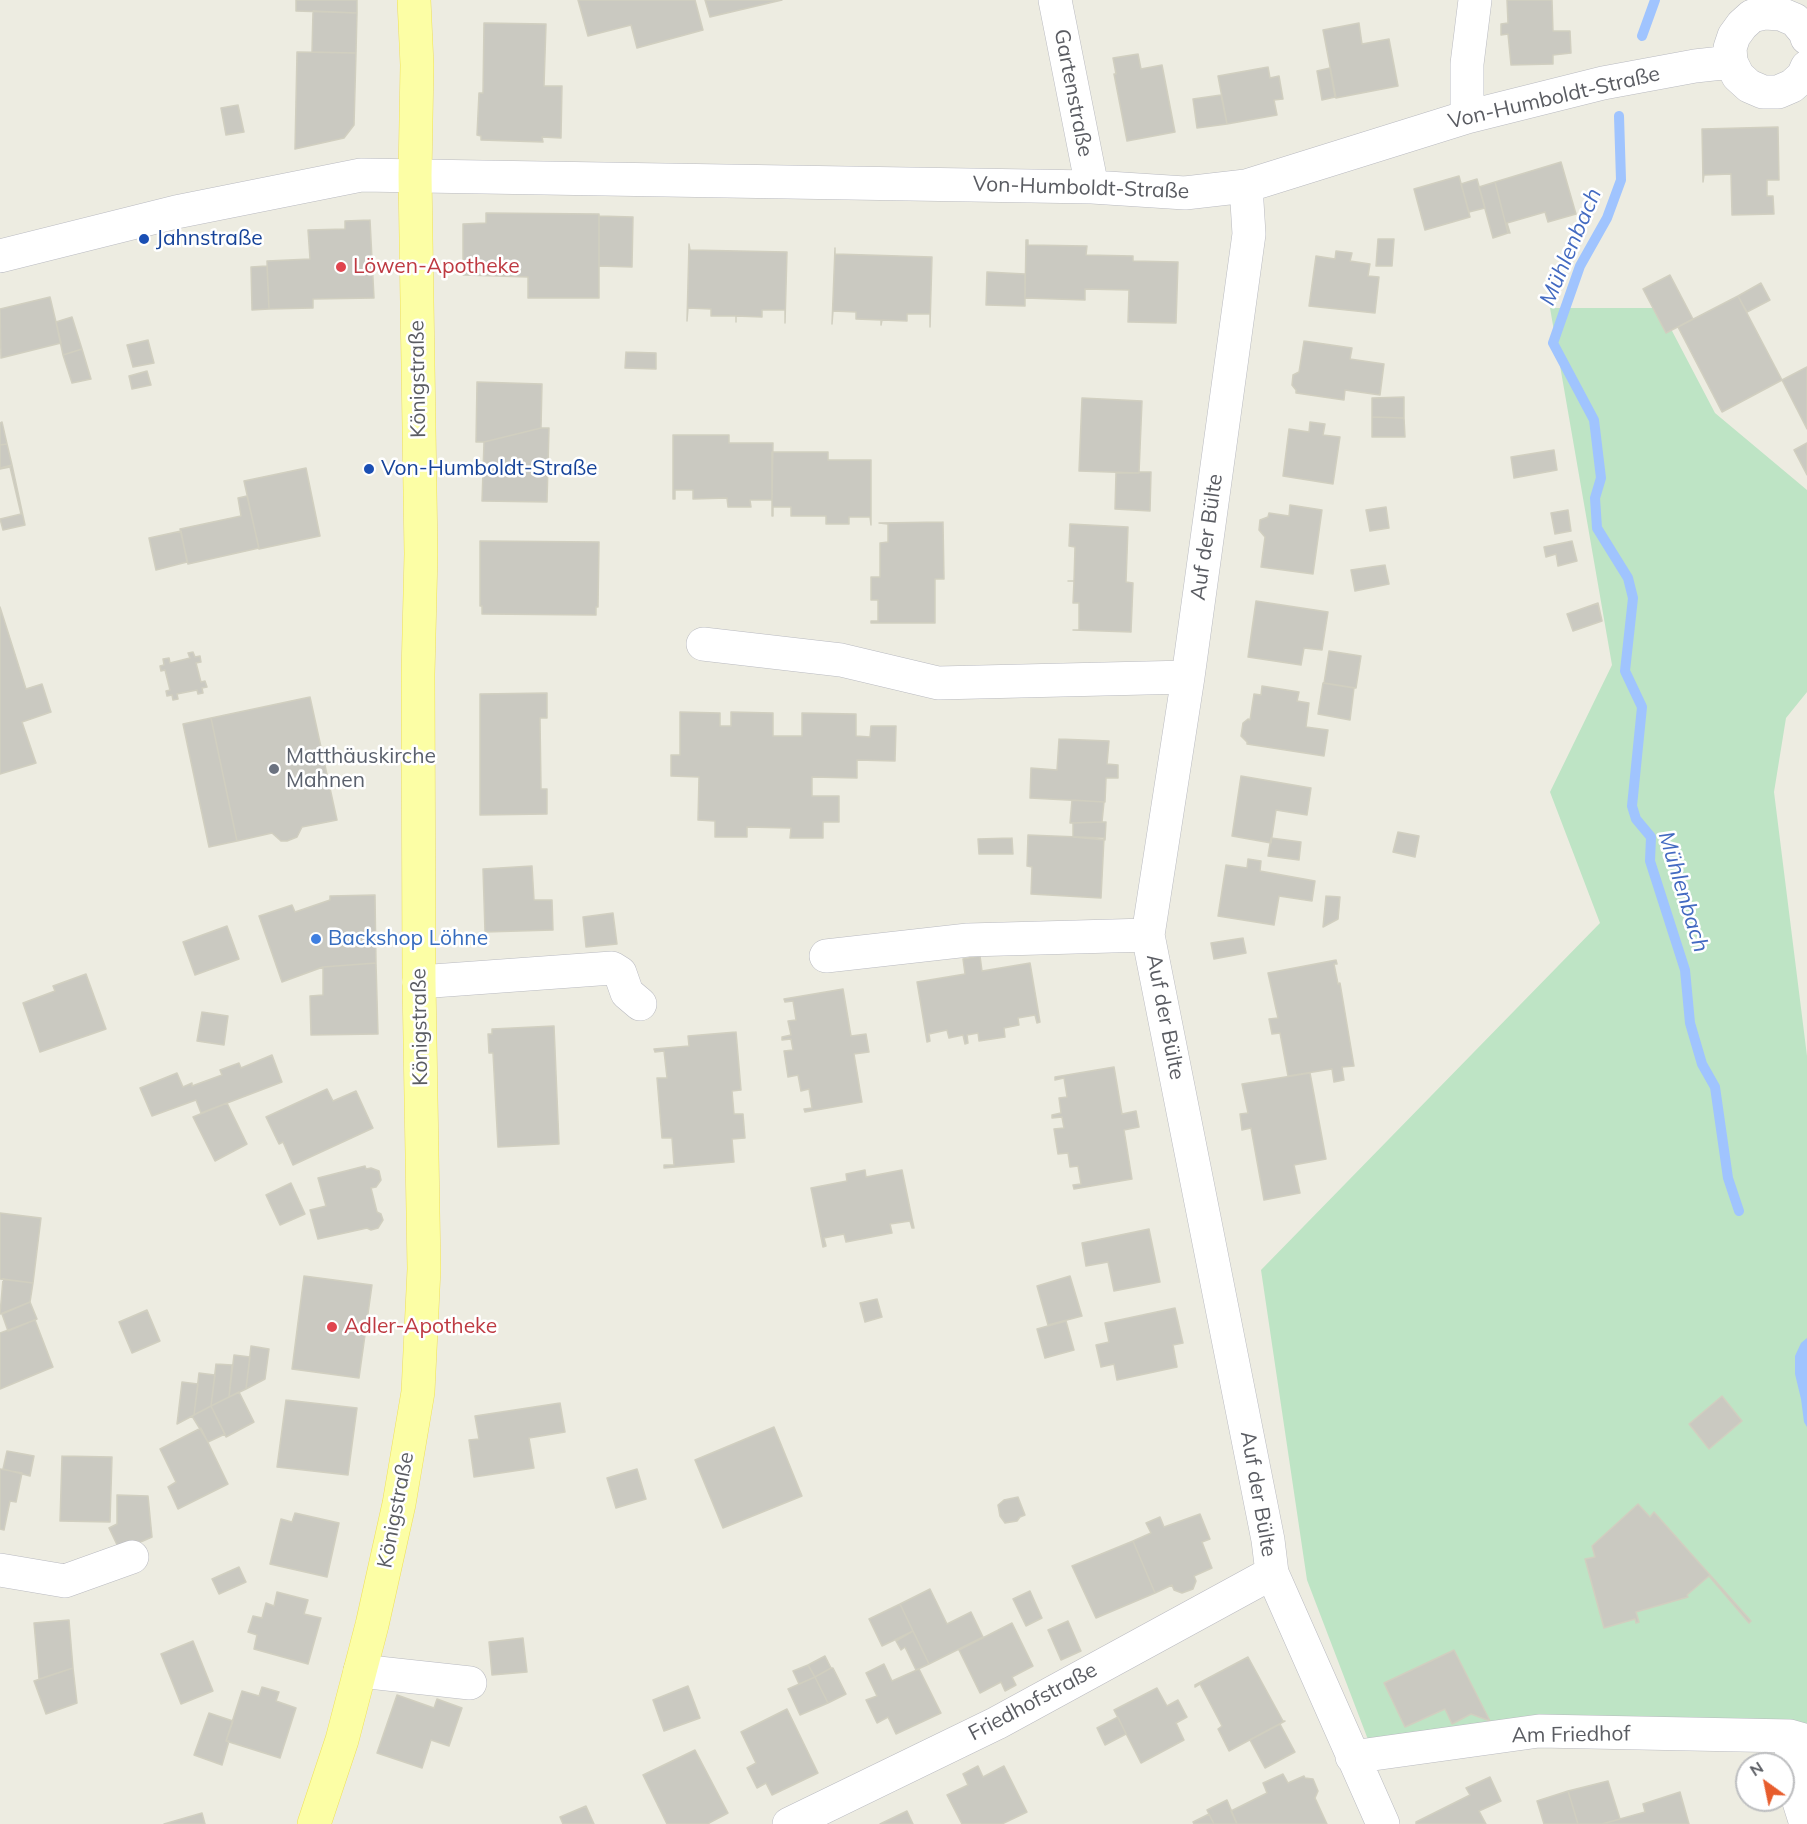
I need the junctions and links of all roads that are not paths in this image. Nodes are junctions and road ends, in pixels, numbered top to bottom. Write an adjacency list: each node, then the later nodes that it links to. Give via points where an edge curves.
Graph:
1 (414, 0): 9 (main road, Königstraße)
2 (1055, 0): 11 (street, Gartenstraße)
3 (1475, 0): 8 (street, via 1467,64)
4 (1764, 6): 5 (street, via 1795,20); 6 (street, via 1734,36)
5 (1807, 38)
6 (1731, 62): 7 (street, via 1738,76 1763,92 1778,92 1792,86); 8 (street, Von-Humboldt-Straße, via 1603,83)
7 (1807, 67)
8 (1467, 117): 10 (street, Von-Humboldt-Straße)
9 (415, 175): 11 (street, Von-Humboldt-Straße); 12 (street, via 361,175); 17 (main road, Königstraße, via 421,554)
10 (1246, 186): 11 (street, Von-Humboldt-Straße, via 1185,193); 14 (street, Auf der Bülte, via 1249,234)
11 (1092, 187)
12 (1, 251)
13 (703, 644): 14 (street, via 842,660 938,683)
14 (1188, 677): 15 (street, Auf der Bülte)
15 (1148, 935): 16 (street, via 968,940); 21 (street, Auf der Bülte)
16 (826, 956)
17 (419, 982): 18 (street, via 612,968 620,973 627,993); 22 (main road, Königstraße, via 424,1269 418,1392 399,1504)
18 (640, 1004)
19 (132, 1557): 20 (street, via 66,1581)
20 (0, 1570)
21 (1272, 1573): 25 (street, Auf der Bülte); 27 (street, Friedhofstraße, via 997,1723)
22 (360, 1671): 23 (street); 26 (main road, Königstraße)
23 (470, 1683)
24 (1799, 1738): 25 (street, Am Friedhof, via 1539,1731); 29 (street, Am Friedhof, via 1795,1789)
25 (1352, 1757): 28 (street, Auf der Bülte)
26 (314, 1824)
27 (789, 1824)
28 (1383, 1824)
29 (1806, 1824)

